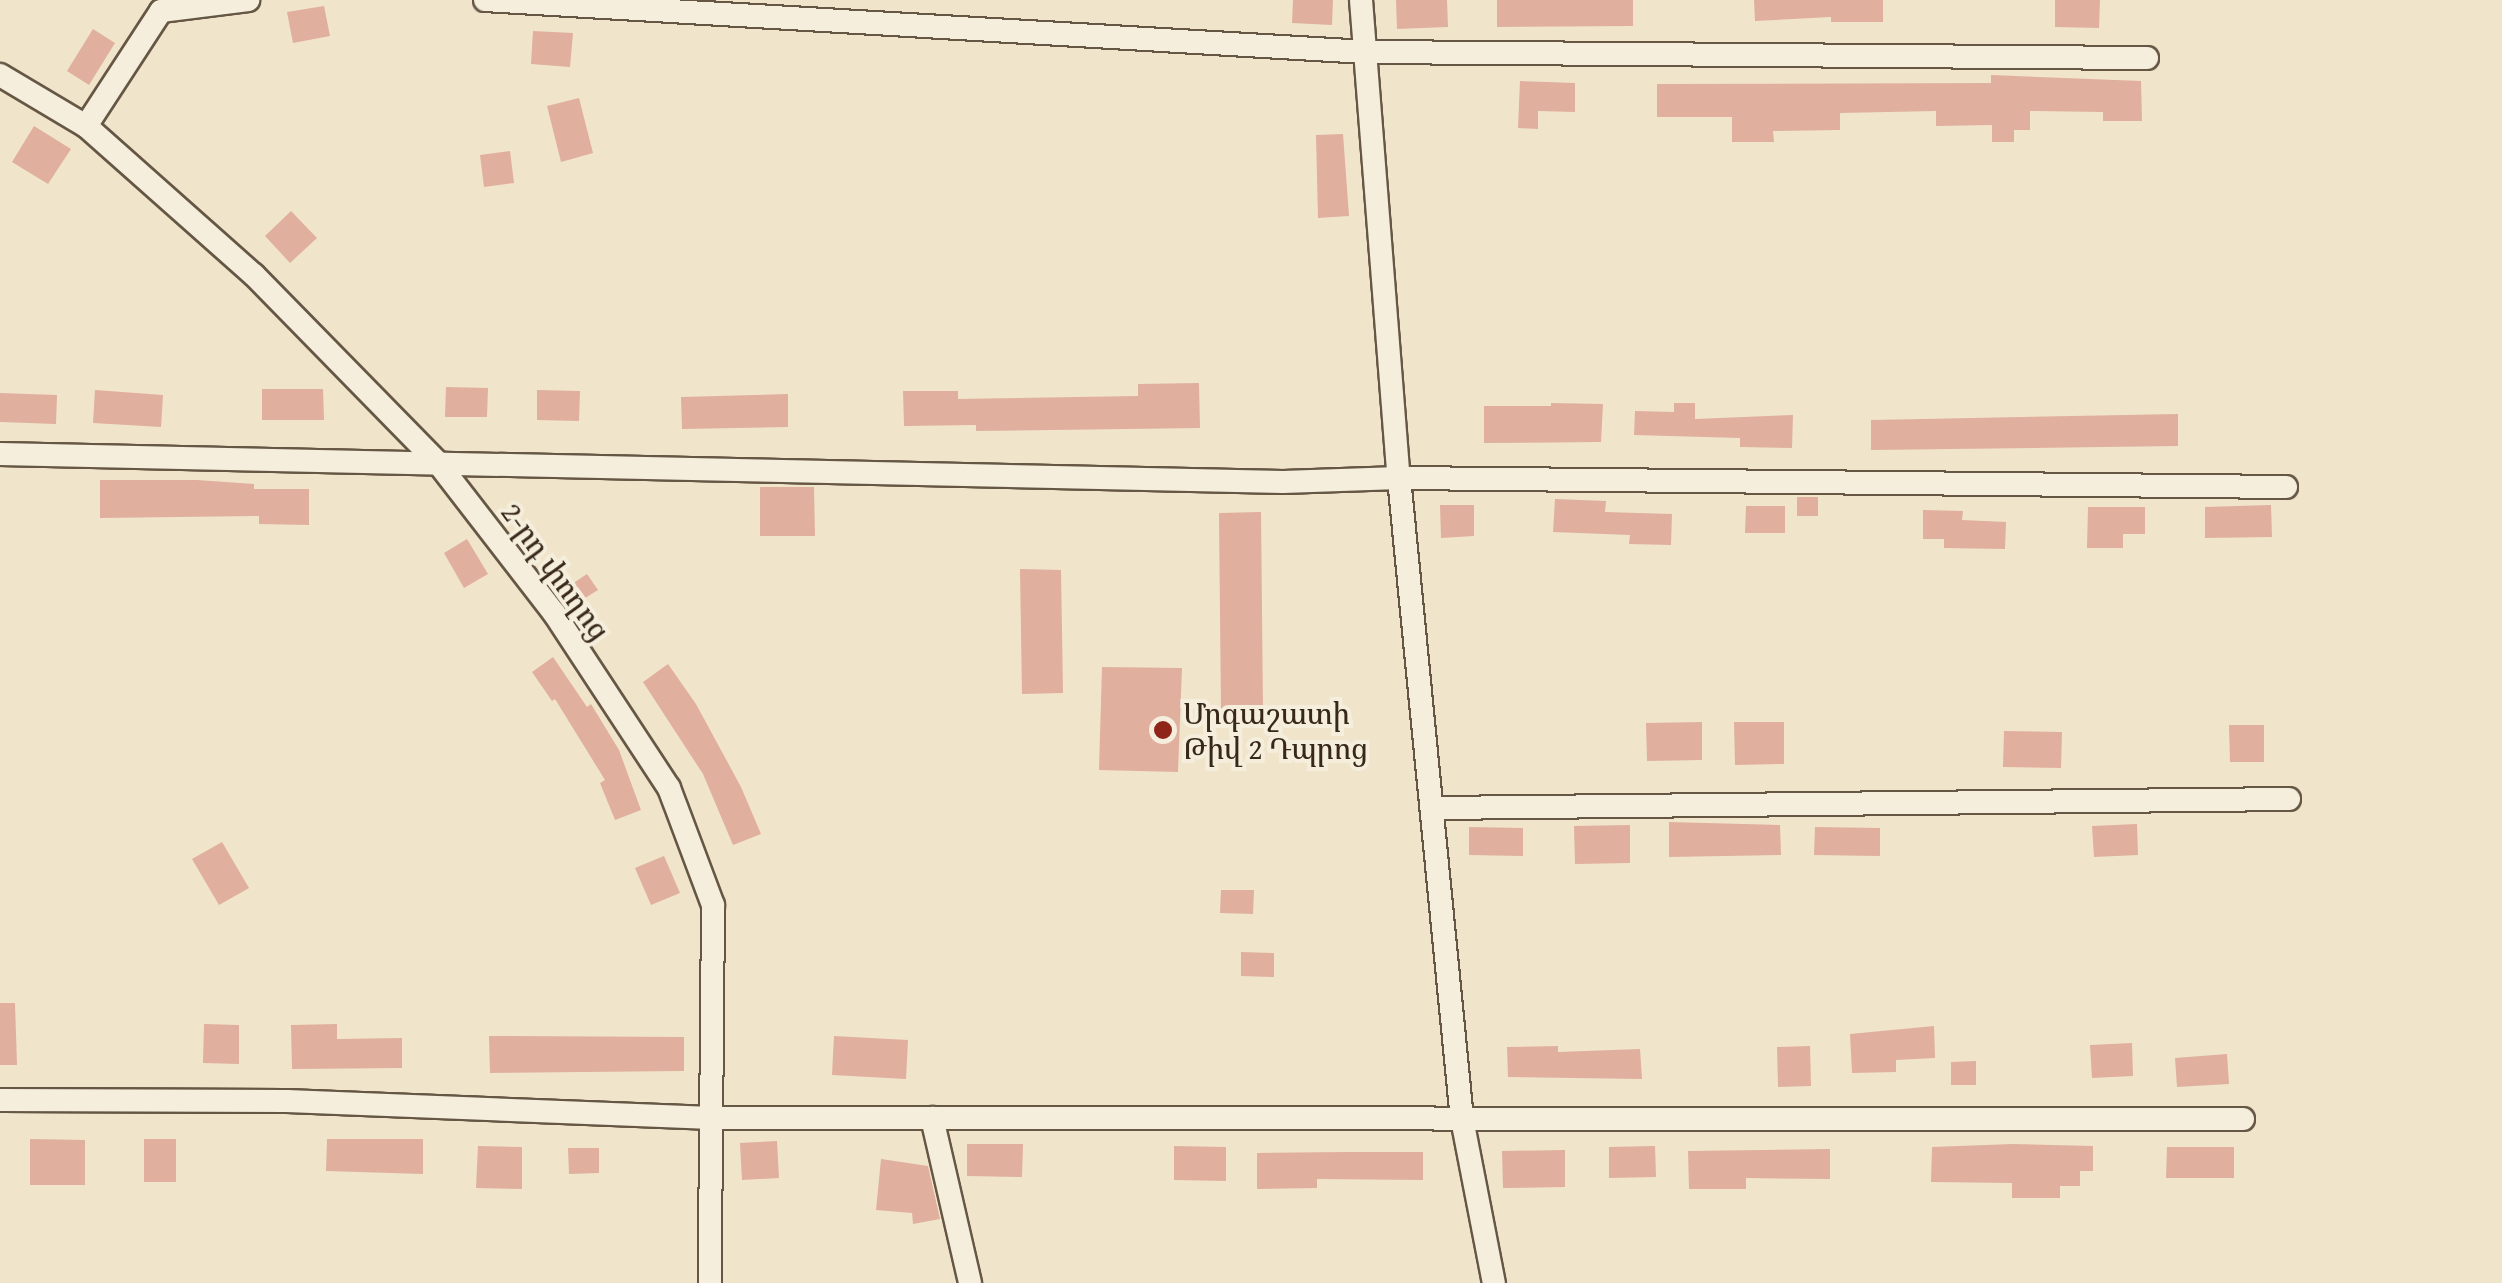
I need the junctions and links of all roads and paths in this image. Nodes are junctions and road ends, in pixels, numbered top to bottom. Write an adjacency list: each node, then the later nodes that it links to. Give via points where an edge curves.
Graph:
1 (248, 0): 4 (street)
2 (1361, 0): 5 (street)
3 (495, 1): 5 (street)
4 (159, 6): 8 (street)
5 (1366, 52): 6 (street); 11 (street)
6 (2147, 58)
7 (0, 75): 8 (street, 2-րդ փողոց)
8 (86, 126): 10 (street, 2-րդ փողոց, via 254,275)
9 (0, 454): 10 (street)
10 (438, 463): 11 (street, via 1283,482); 16 (street, 2-րդ փողոց, via 554,613 670,788 713,906)
11 (1400, 478): 12 (street); 14 (street)
12 (2286, 488)
13 (2289, 798): 14 (street)
14 (1434, 808): 18 (street)
15 (0, 1100): 16 (street, via 287,1102)
16 (712, 1118): 17 (street); 20 (street, 2-րդ փողոց)
17 (932, 1118): 18 (street); 21 (street)
18 (1462, 1119): 19 (street); 22 (street)
19 (2243, 1120)
20 (710, 1283)
21 (970, 1283)
22 (1494, 1283)

